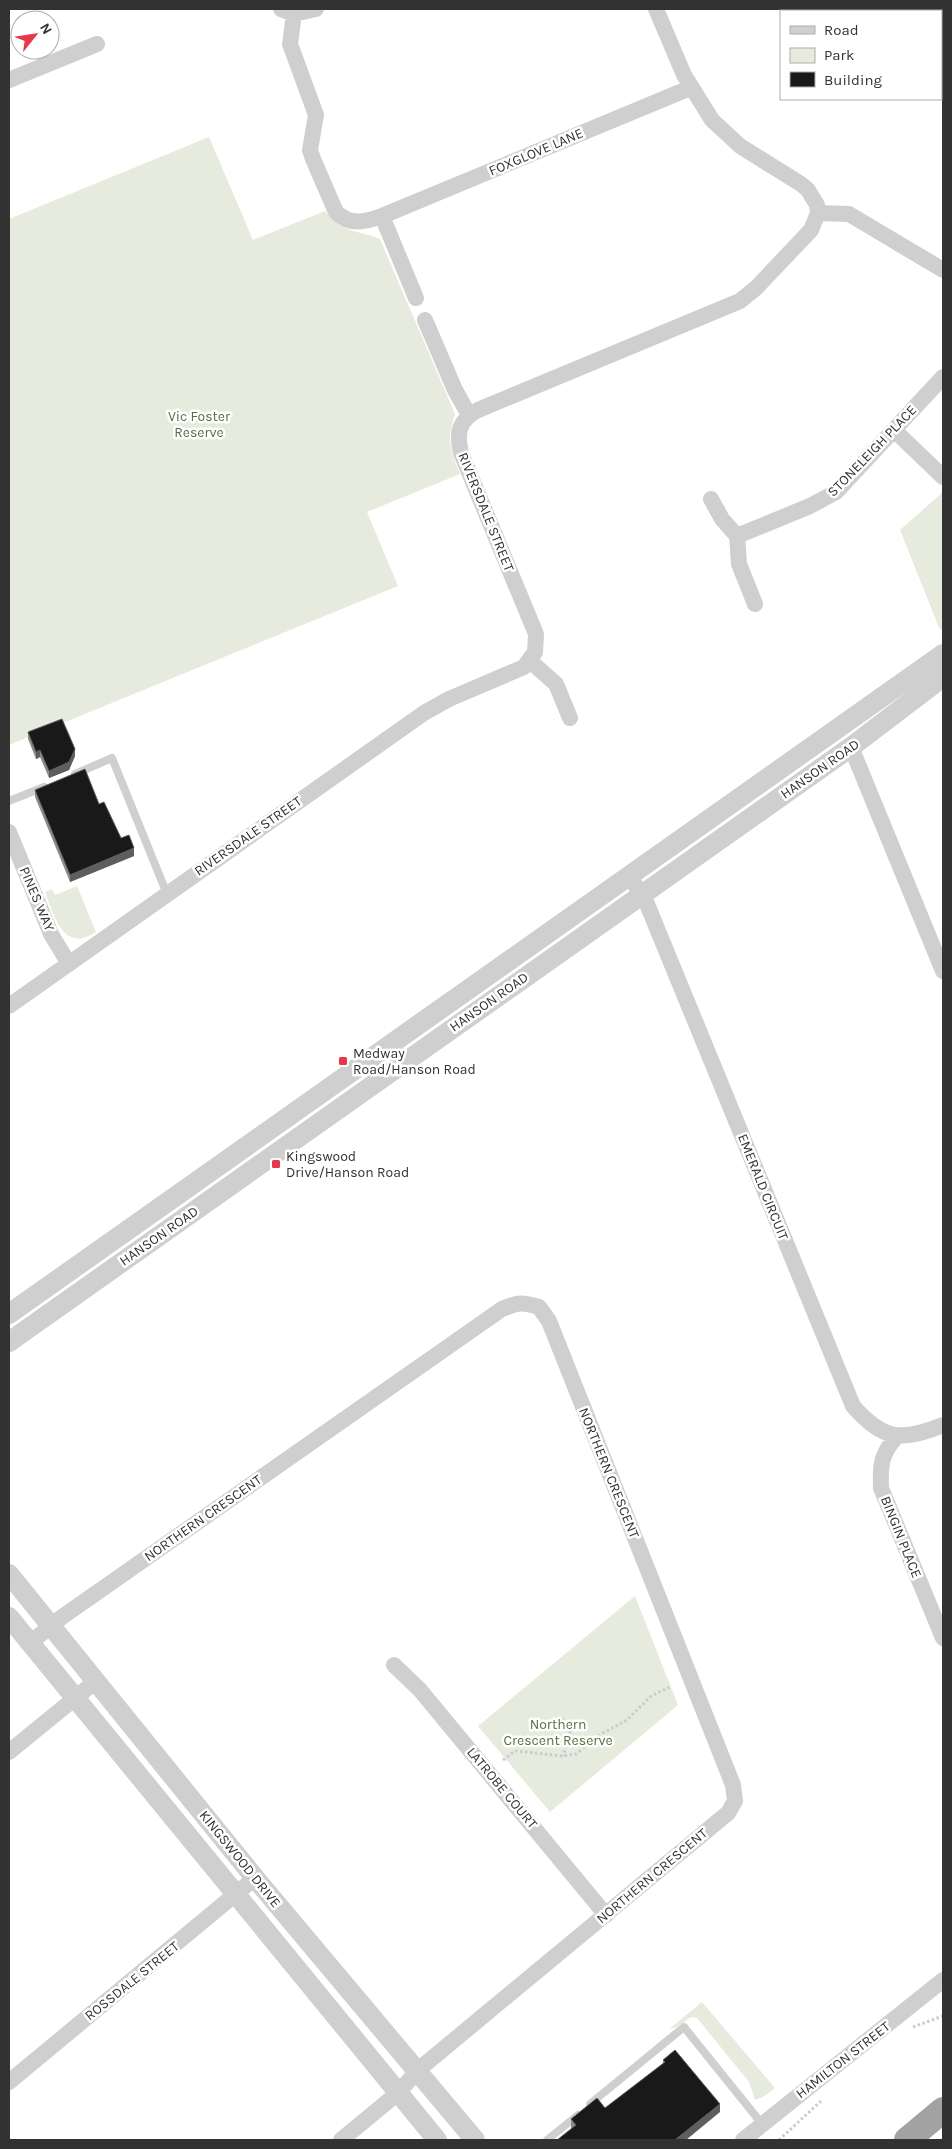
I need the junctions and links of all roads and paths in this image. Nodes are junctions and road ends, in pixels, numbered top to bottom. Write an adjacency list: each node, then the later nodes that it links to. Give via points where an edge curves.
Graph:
1 (316, 9): 3 (street)
2 (656, 9): 6 (street)
3 (288, 11): 8 (street, FOXGLOVE LANE, via 290,44 316,115 310,150 331,205 341,217 356,223)
4 (97, 44): 5 (street)
5 (9, 80)
6 (690, 88): 7 (street, via 723,132 808,190); 8 (street, FOXGLOVE LANE)
7 (818, 213): 9 (street, via 849,214); 13 (street, via 811,230 740,301)
8 (382, 216): 10 (street)
9 (943, 270)
10 (416, 298)
11 (425, 320): 13 (street, via 455,390)
12 (943, 377): 14 (street, STONELEIGH PLACE)
13 (469, 414): 20 (street, RIVERSDALE STREET, via 460,427 458,442 536,634 538,641)
14 (894, 430): 15 (street); 17 (street, STONELEIGH PLACE, via 836,492)
15 (943, 477)
16 (711, 499): 17 (street)
17 (737, 536): 18 (street, via 739,564)
18 (755, 604)
19 (943, 654): 23 (street, HANSON ROAD)
20 (530, 661): 22 (street, via 556,684); 30 (street, RIVERSDALE STREET, via 515,672 424,713)
21 (943, 676): 24 (street, HANSON ROAD)
22 (570, 718)
23 (841, 725): 24 (street); 29 (street, HANSON ROAD)
24 (852, 747): 31 (street, HANSON ROAD); 33 (street)
25 (66, 777): 30 (lane, via 112,758)
26 (48, 785): 27 (lane)
27 (9, 801)
28 (9, 832): 32 (street, PINES WAY, via 51,934)
29 (629, 875): 31 (street, EMERALD CIRCUIT); 35 (street, HANSON ROAD)
30 (167, 894): 32 (street, RIVERSDALE STREET)
31 (642, 894): 36 (street, HANSON ROAD); 38 (street, EMERALD CIRCUIT, via 853,1406 870,1425)
32 (68, 964): 34 (street, RIVERSDALE STREET)
33 (943, 971)
34 (9, 1006)
35 (9, 1314)
36 (11, 1336)
37 (943, 1425): 38 (street, EMERALD CIRCUIT, via 918,1435)
38 (897, 1436): 42 (street, BINGIN PLACE, via 886,1448 880,1466 881,1488)
39 (9, 1574): 41 (street, KINGSWOOD DRIVE)
40 (9, 1617): 43 (street, KINGSWOOD DRIVE)
41 (51, 1625): 43 (street, NORTHERN CRESCENT); 45 (street, KINGSWOOD DRIVE); 54 (street, NORTHERN CRESCENT, via 502,1309 520,1301 539,1307 549,1321 734,1785 735,1800 728,1813)
42 (943, 1638)
43 (30, 1643): 47 (street, KINGSWOOD DRIVE)
44 (394, 1665): 54 (street, LATROBE COURT, via 420,1690)
45 (96, 1681): 47 (street); 52 (street, KINGSWOOD DRIVE)
46 (672, 1686): 50 (path, via 652,1696 627,1720 580,1751)
47 (74, 1698): 49 (street); 53 (street, KINGSWOOD DRIVE)
48 (562, 1718): 50 (path, via 570,1732)
49 (9, 1752)
50 (563, 1756): 51 (path, via 515,1751)
51 (503, 1760)
52 (255, 1878): 53 (street, ROSSDALE STREET); 56 (street, KINGSWOOD DRIVE)
53 (235, 1896): 57 (street, ROSSDALE STREET); 58 (street, KINGSWOOD DRIVE)
54 (606, 1914): 56 (street, NORTHERN CRESCENT)
55 (943, 1980): 60 (street, HAMILTON STREET)
56 (418, 2070): 58 (street, NORTHERN CRESCENT); 63 (street, KINGSWOOD DRIVE)
57 (9, 2082)
58 (398, 2093): 61 (street, NORTHERN CRESCENT); 62 (street, KINGSWOOD DRIVE)
59 (943, 2110): 66 (highway)
60 (762, 2124): 64 (lane, via 684,2027); 65 (street, HAMILTON STREET)
61 (340, 2140)
62 (438, 2140)
63 (475, 2140)
64 (547, 2140)
65 (743, 2140)
66 (907, 2140)

